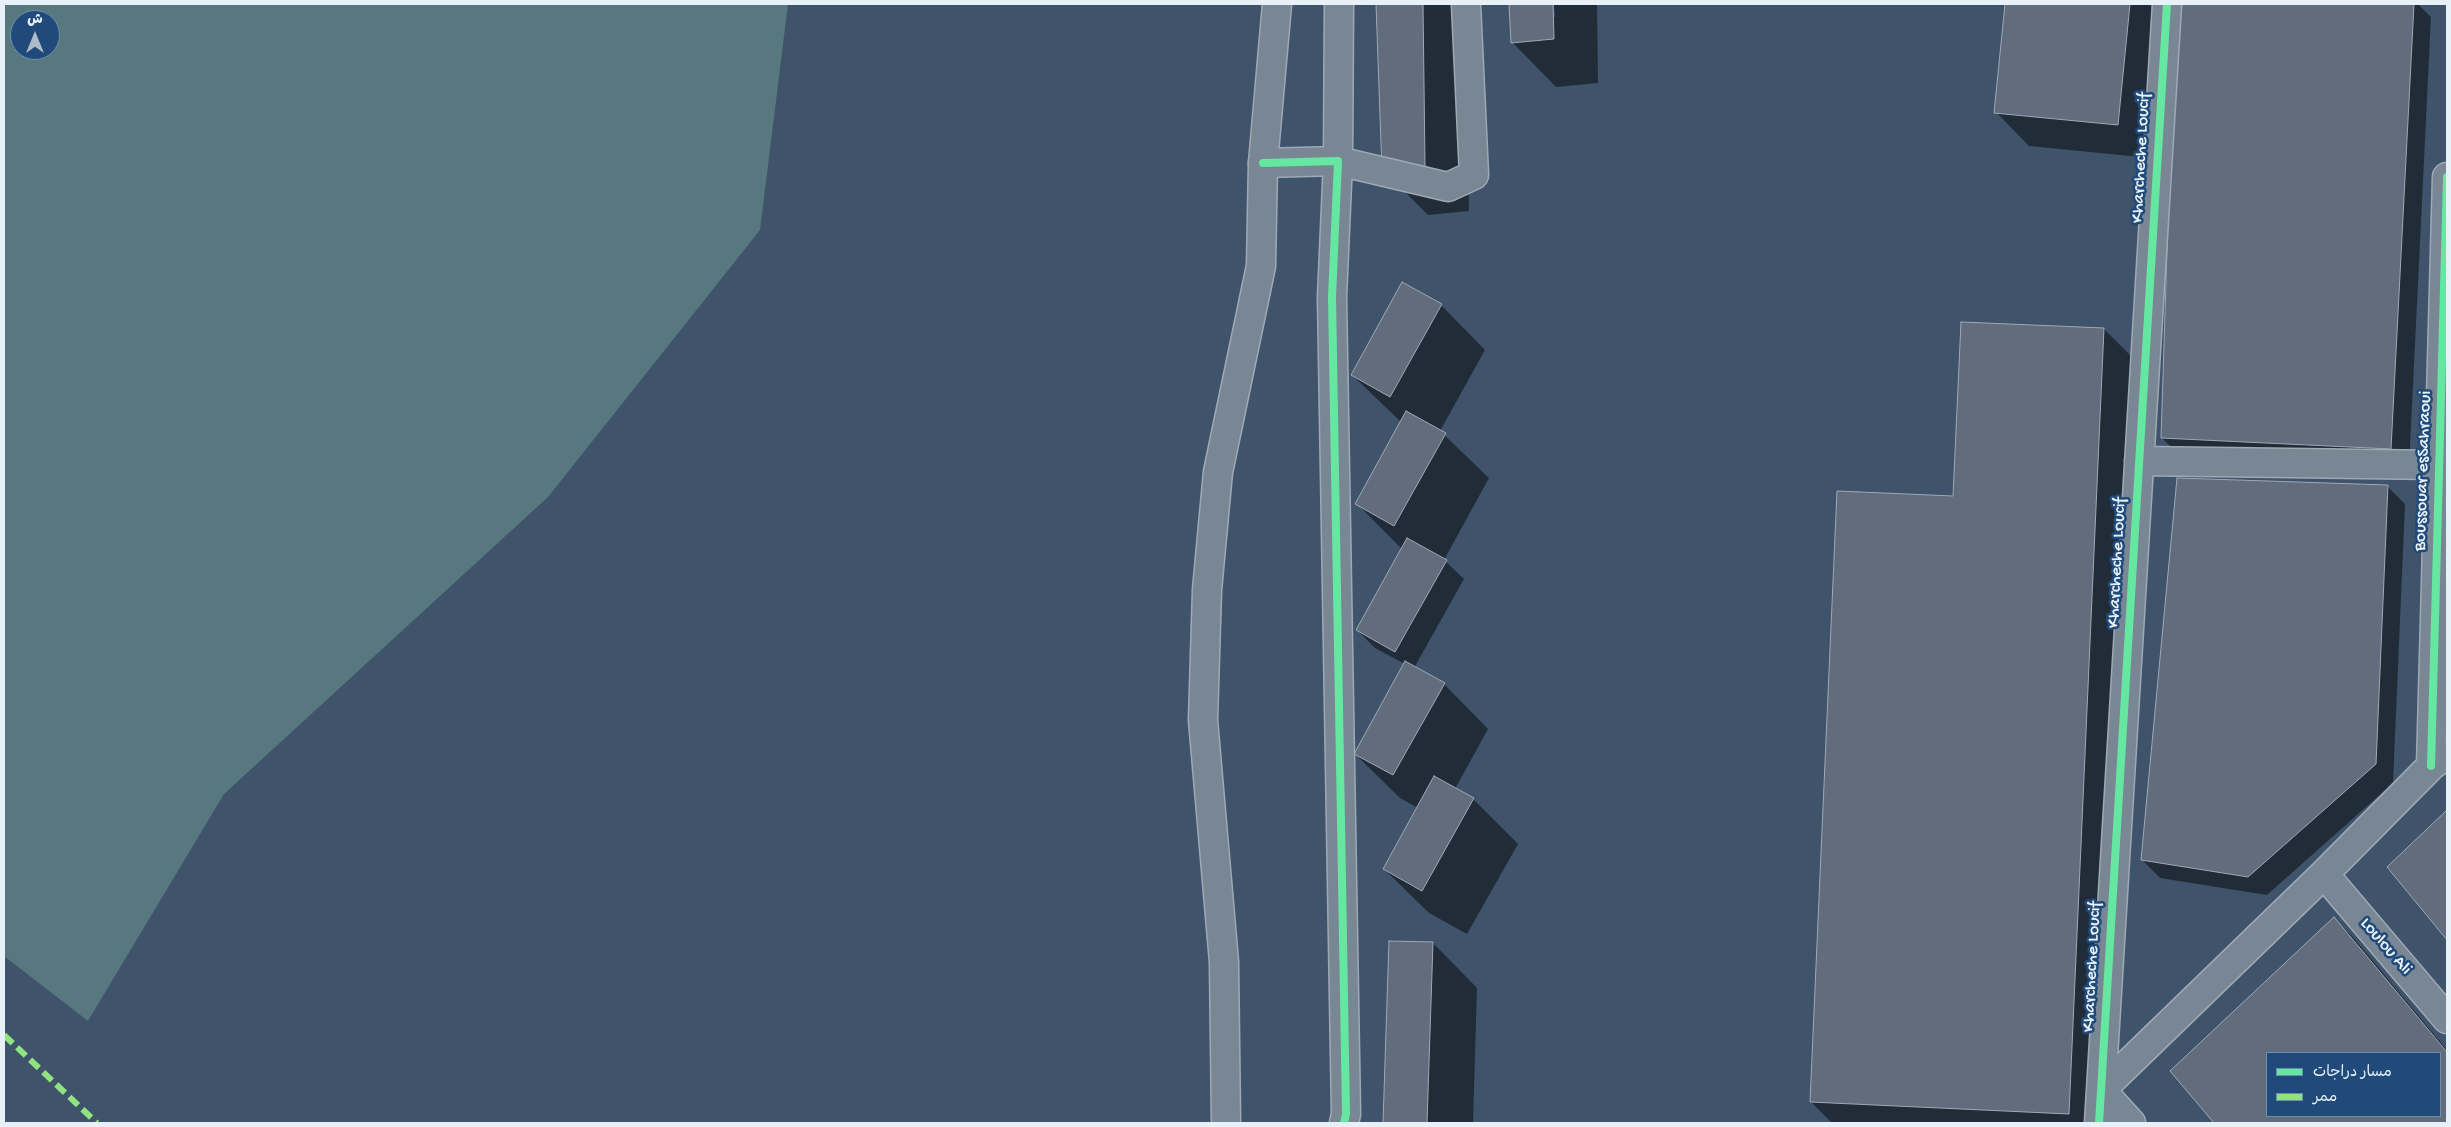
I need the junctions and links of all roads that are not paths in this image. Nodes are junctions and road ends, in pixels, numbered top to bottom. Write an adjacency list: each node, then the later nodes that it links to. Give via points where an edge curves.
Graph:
1 (1277, 4): 6 (street)
2 (1339, 4): 5 (street)
3 (1466, 4): 5 (street, via 1474,175 1448,187)
4 (2167, 4): 8 (street, Kharcheche Loucif)
5 (1338, 162): 6 (street); 15 (street, via 1332,297)
6 (1263, 163): 14 (street, via 1261,266 1218,472 1207,600 1203,720 1224,962)
7 (2447, 177): 9 (street, Boussouar esSahraoui)
8 (2139, 461): 9 (street); 13 (street, Kharcheche Loucif)
9 (2440, 465): 10 (street, Boussouar esSahraoui)
10 (2439, 760): 11 (street)
11 (2324, 874): 12 (street, Loulou Ali); 13 (street)
12 (2447, 1019)
13 (2101, 1090): 16 (street, Kharcheche Loucif); 17 (street)
14 (1226, 1123)
15 (1344, 1123)
16 (2099, 1123)
17 (2131, 1123)

